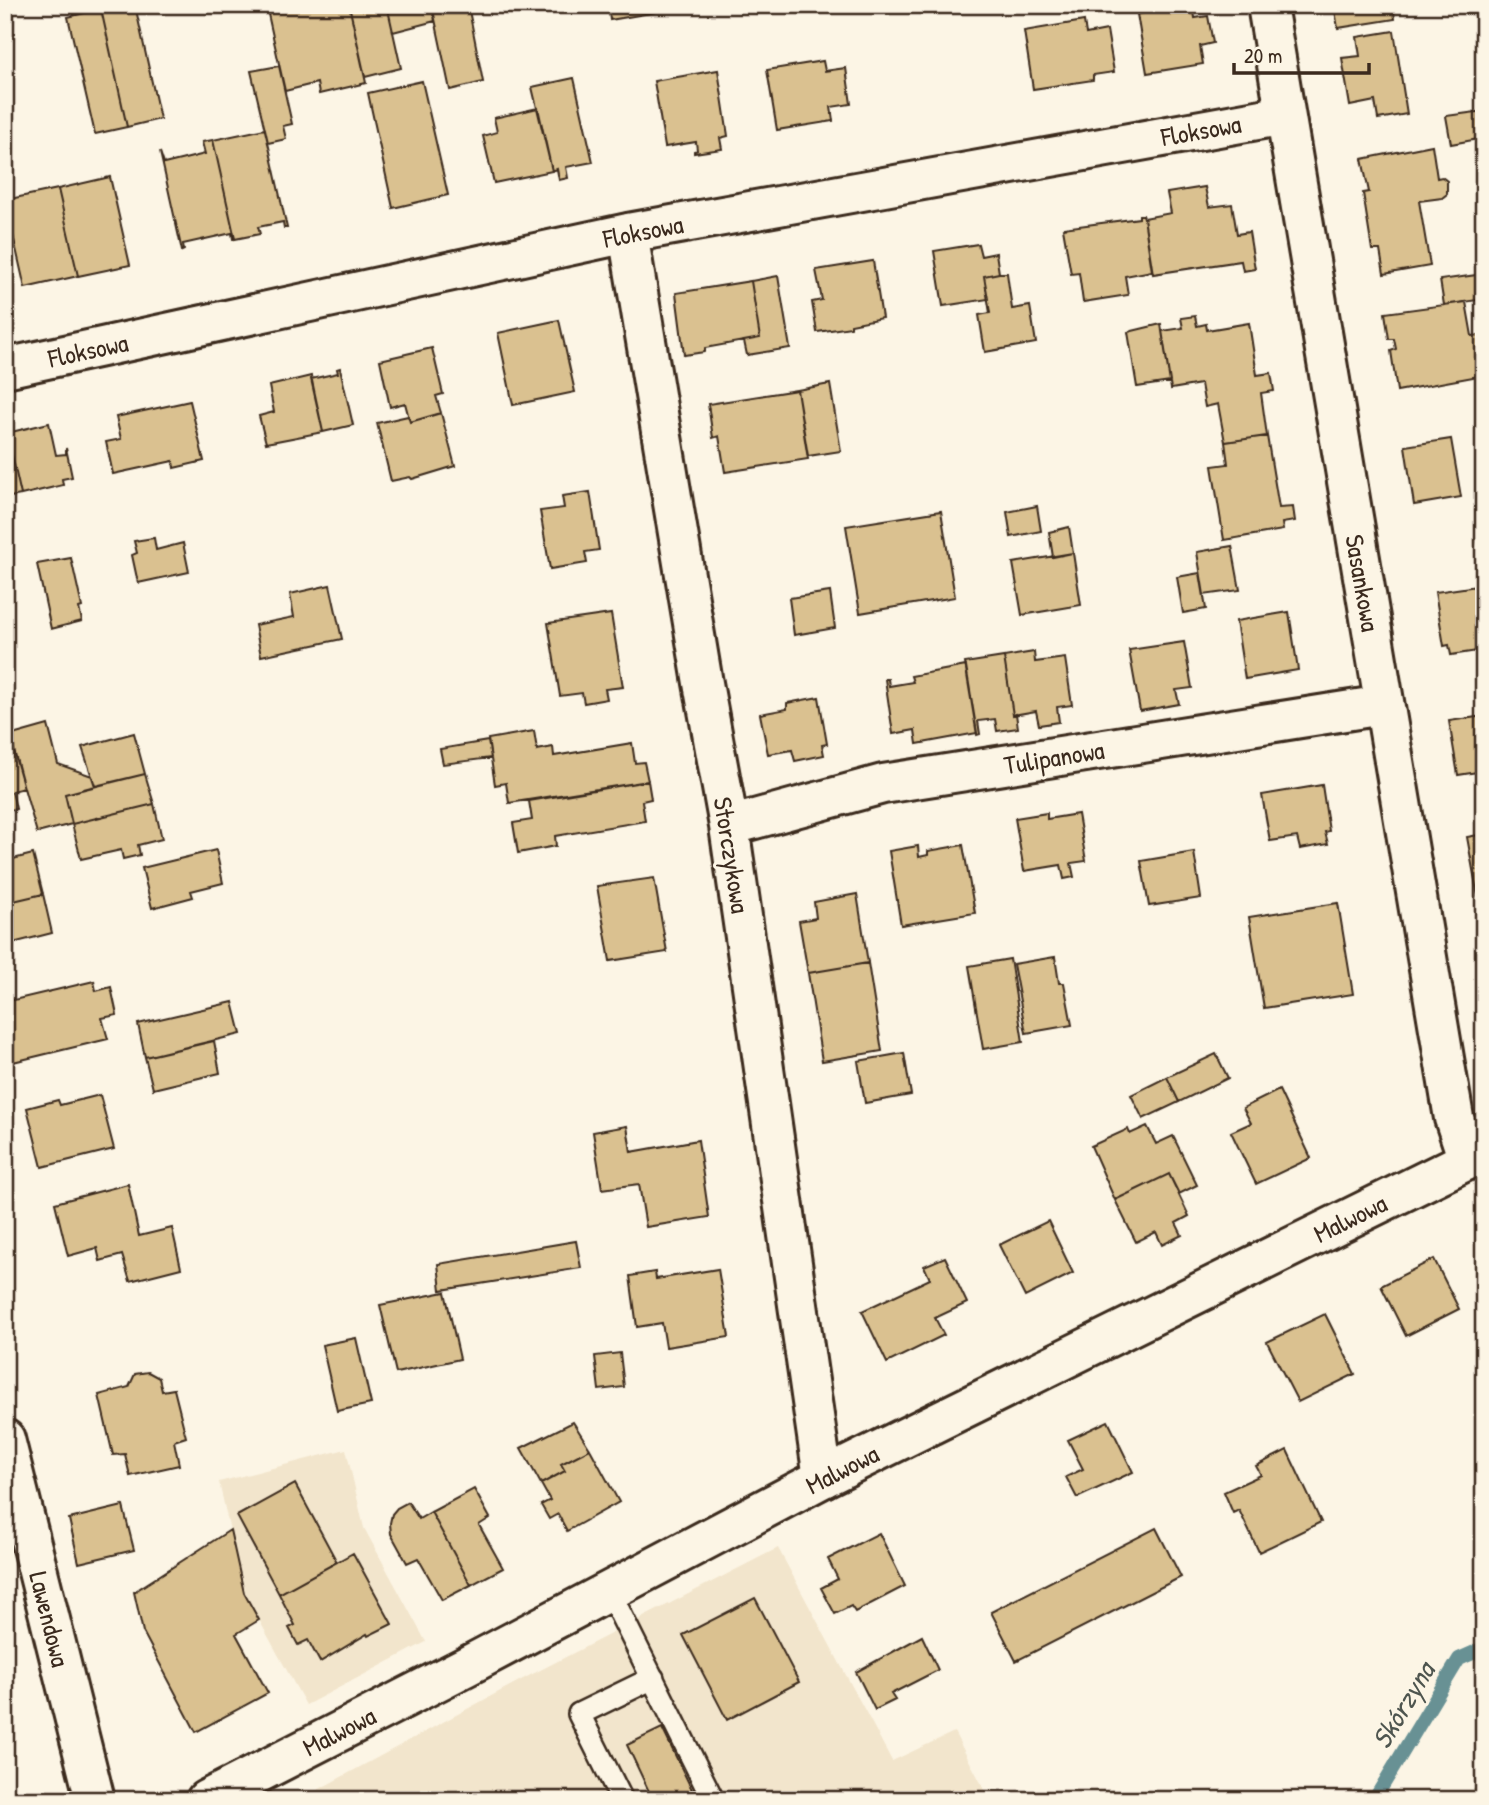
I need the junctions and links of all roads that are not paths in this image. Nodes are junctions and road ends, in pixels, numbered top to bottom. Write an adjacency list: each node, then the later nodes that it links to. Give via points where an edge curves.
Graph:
1 (1267, 5): 2 (street, Sasankowa)
2 (1284, 115): 3 (street, Floksowa); 5 (street, Sasankowa)
3 (628, 233): 4 (street, Floksowa); 6 (street, Storczykowa)
4 (5, 368)
5 (1383, 705): 6 (street, Tulipanowa, via 883,784); 7 (street, Sasankowa, via 1454,1118)
6 (729, 826): 9 (street, Storczykowa)
7 (1476, 1156): 9 (street, Malwowa)
8 (5, 1439): 12 (street, Lawendowa)
9 (823, 1478): 10 (street, Malwowa)
10 (609, 1591): 11 (lane); 13 (street, Malwowa)
11 (653, 1678): 14 (lane, via 579,1714); 15 (lane)
12 (95, 1800)
13 (206, 1800)
14 (622, 1800)
15 (713, 1800)

